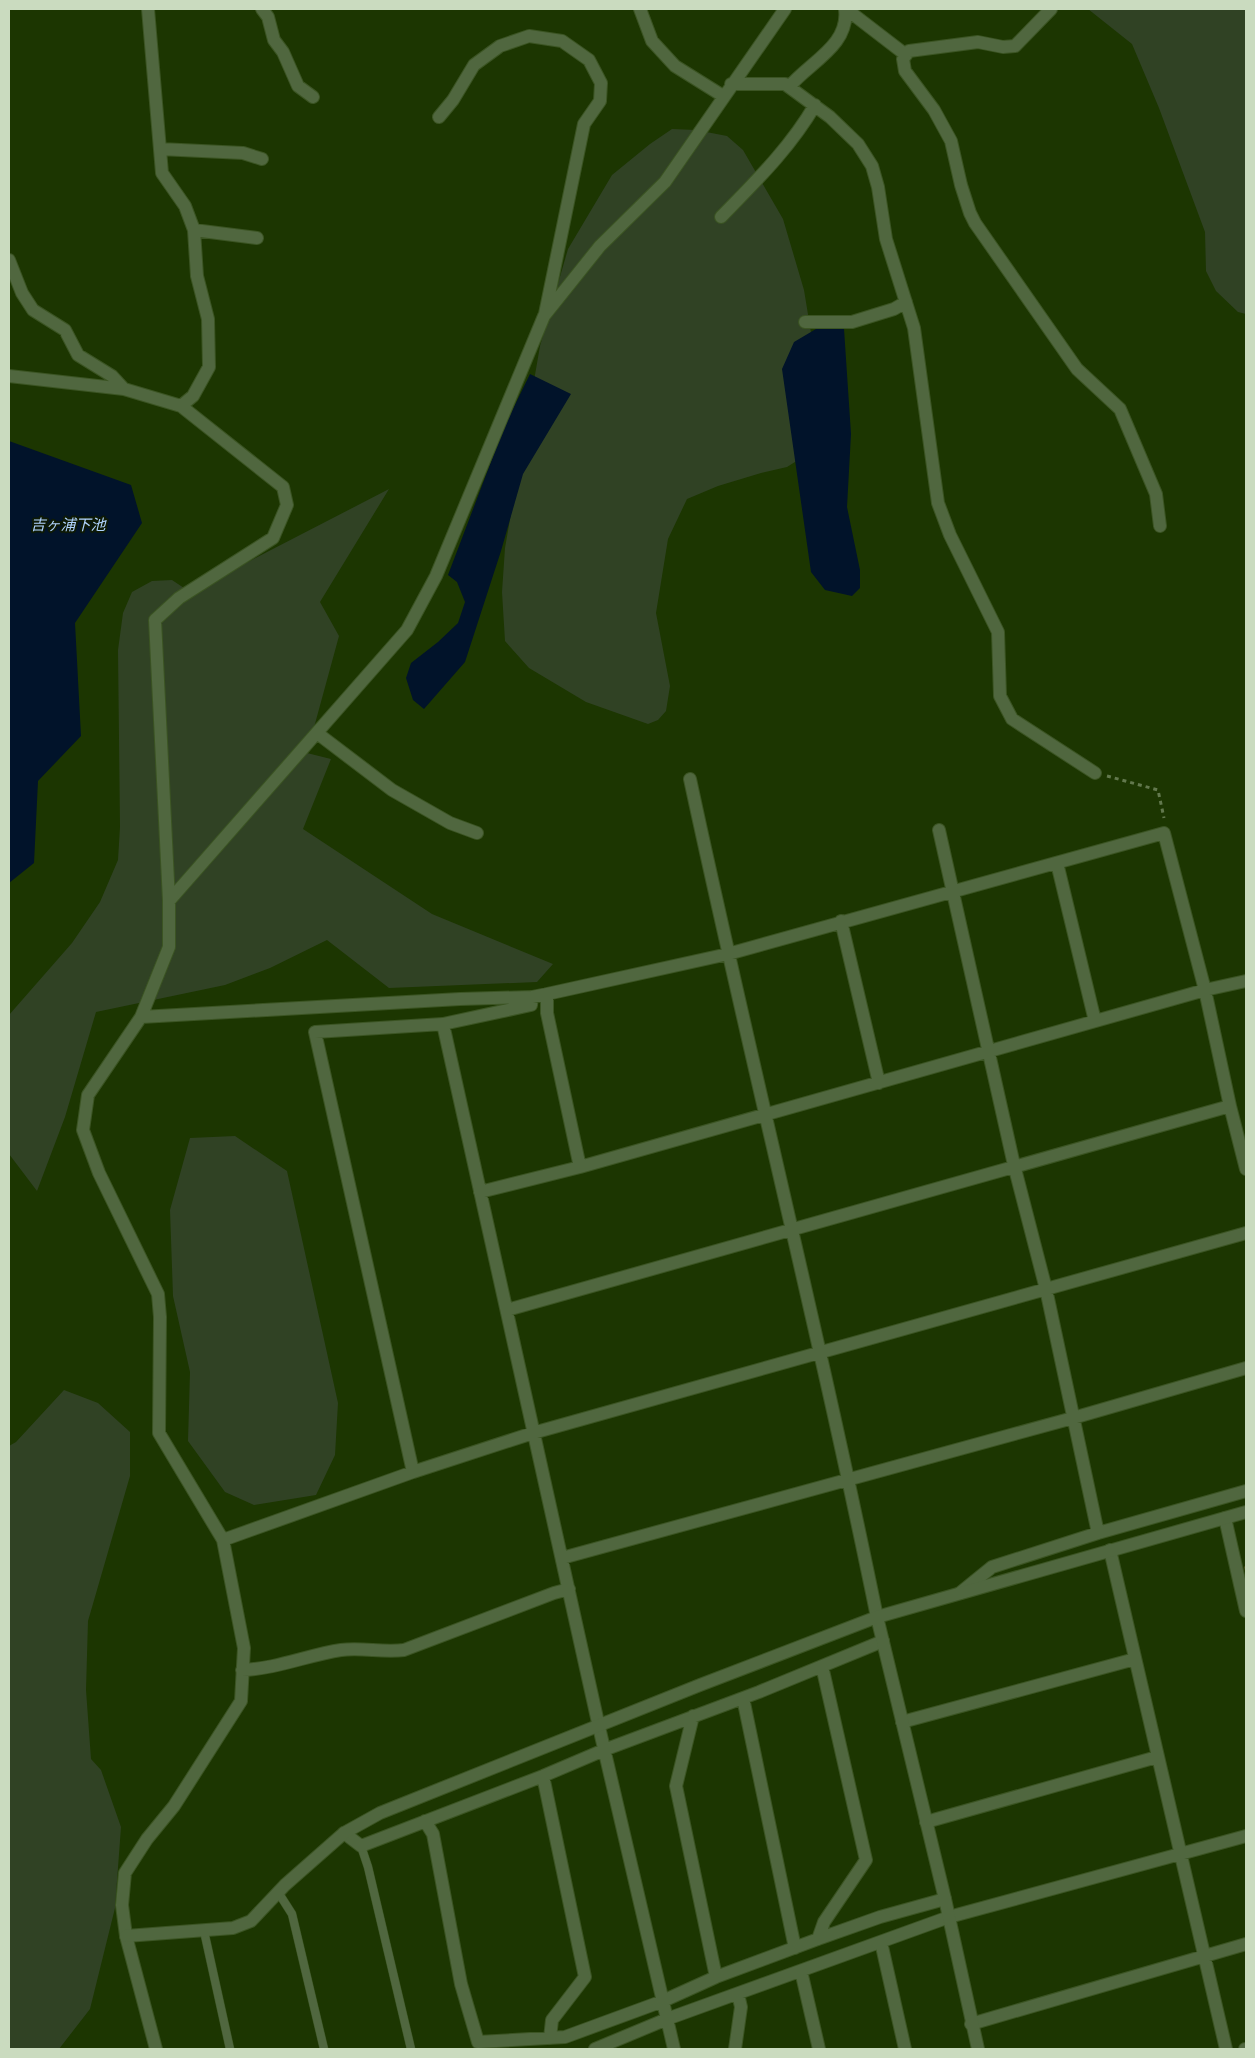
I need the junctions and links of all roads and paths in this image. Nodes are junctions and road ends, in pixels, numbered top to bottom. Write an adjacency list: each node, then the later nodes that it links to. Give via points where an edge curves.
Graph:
1 (148, 9): 15 (street)
2 (262, 9): 12 (street, via 298,86)
3 (640, 9): 11 (street, via 652,41 675,66)
4 (785, 9): 9 (street)
5 (844, 9): 10 (street, via 843,33 830,50)
6 (849, 9): 8 (street)
7 (1051, 9): 8 (street, via 1015,46 978,42 909,51)
8 (906, 56): 27 (street, via 903,59 905,71 934,110 951,141 961,185 975,223 1077,369 1120,409 1156,494)
9 (731, 84): 10 (street, via 762,82); 11 (street)
10 (789, 87): 13 (street)
11 (723, 96): 22 (street, via 665,182 600,246)
12 (313, 97)
13 (816, 105): 17 (street, via 771,167); 21 (street, via 858,144 872,166 886,239)
14 (439, 117): 22 (street, via 454,100 474,65 500,46 529,36 562,41 589,60 601,83 600,101 584,124)
15 (160, 149): 16 (street, via 243,153); 18 (street, via 162,173 185,206)
16 (262, 159)
17 (721, 217)
18 (194, 230): 19 (street); 26 (street, via 196,276 208,319 209,367 193,396)
19 (257, 238)
20 (9, 260): 25 (street, via 22,293 33,310 65,330 78,355 112,376)
21 (906, 302): 23 (street, via 852,322); 29 (street, via 914,328 938,503 950,535 998,632 1000,696 1012,719)
22 (544, 316): 28 (street, via 436,576 407,630)
23 (805, 322)
24 (9, 376): 25 (street)
25 (124, 389): 26 (street)
26 (181, 406): 36 (street, via 283,487 287,505 273,538 179,598 155,620)
27 (1160, 526)
28 (317, 733): 32 (street, via 392,790 450,823); 36 (street)
29 (1095, 773): 33 (path, via 1158,790)
30 (690, 779): 38 (street)
31 (939, 830): 35 (street)
32 (477, 833)
33 (1164, 833): 34 (street); 40 (street)
34 (1057, 863): 35 (street); 44 (street)
35 (954, 891): 37 (street); 46 (street)
36 (170, 901): 43 (street, via 169,947)
37 (841, 921): 38 (street); 47 (street)
38 (728, 954): 41 (street); 49 (street)
39 (1246, 981): 40 (street)
40 (1205, 990): 44 (street); 48 (street)
41 (547, 994): 42 (street); 51 (street, via 546,1013)
42 (532, 997): 43 (street); 45 (street, via 530,1005)
43 (141, 1018): 68 (street, via 88,1095 83,1130 99,1173 158,1294 159,1433)
44 (1096, 1021): 46 (street)
45 (442, 1024): 53 (street); 62 (street, via 315,1032)
46 (990, 1051): 47 (street); 50 (street)
47 (879, 1083): 49 (street)
48 (1230, 1106): 50 (street); 52 (street)
49 (765, 1115): 51 (street); 54 (street)
50 (1014, 1165): 54 (street); 56 (street)
51 (580, 1167): 53 (street)
52 (1246, 1169)
53 (480, 1192): 57 (street)
54 (792, 1230): 57 (street); 58 (street)
55 (1246, 1233): 56 (street)
56 (1046, 1289): 58 (street); 60 (street)
57 (507, 1310): 61 (street)
58 (821, 1352): 61 (street); 63 (street)
59 (1246, 1368): 60 (street)
60 (1073, 1418): 63 (street); 67 (street)
61 (533, 1433): 62 (street); 70 (street)
62 (413, 1472): 68 (street)
63 (849, 1478): 70 (street); 74 (street)
64 (1246, 1491): 67 (street)
65 (1246, 1512): 66 (street)
66 (1225, 1518): 69 (street); 73 (street)
67 (1098, 1534): 72 (street, via 992,1568)
68 (223, 1540): 78 (street, via 244,1648)
69 (1110, 1550): 72 (street); 76 (street)
70 (562, 1558): 71 (street)
71 (569, 1589): 78 (street, via 404,1650 343,1650 259,1670); 82 (street)
72 (960, 1594): 74 (street)
73 (1246, 1611)
74 (877, 1617): 75 (street); 82 (street)
75 (883, 1641): 77 (street); 81 (street)
76 (1135, 1659): 81 (street); 84 (street)
77 (822, 1666): 79 (street); 97 (street, via 866,1860 824,1922)
78 (242, 1670): 96 (street, via 241,1700 174,1806 125,1873 122,1905)
79 (743, 1698): 80 (street); 100 (street)
80 (693, 1716): 83 (street); 103 (street, via 676,1786)
81 (902, 1722): 87 (street)
82 (598, 1727): 83 (street); 88 (street, via 380,1813)
83 (604, 1750): 85 (street); 105 (street)
84 (1157, 1757): 87 (street); 91 (street)
85 (542, 1776): 86 (street); 108 (street, via 585,1977 552,2020)
86 (425, 1821): 90 (street); 108 (street, via 433,1834 461,1984 478,2042)
87 (926, 1822): 93 (street)
88 (344, 1833): 90 (street); 92 (street)
89 (1246, 1836): 91 (street)
90 (361, 1846): 113 (lane)
91 (1180, 1856): 94 (street); 101 (street)
92 (278, 1892): 95 (street, via 251,1921 233,1928); 112 (lane, via 292,1914)
93 (945, 1898): 94 (street); 97 (street)
94 (949, 1917): 98 (street); 107 (street)
95 (204, 1931): 96 (street); 111 (lane)
96 (126, 1936): 110 (street)
97 (818, 1939): 100 (street)
98 (880, 1942): 102 (street); 118 (street)
99 (1246, 1944): 101 (street)
100 (796, 1948): 103 (street)
101 (1204, 1957): 107 (street); 120 (street)
102 (801, 1971): 104 (street); 117 (street)
103 (716, 1977): 105 (street)
104 (738, 1994): 106 (street); 116 (street, via 741,2007)
105 (663, 2001): 106 (street); 108 (street, via 565,2037)
106 (667, 2019): 109 (street); 115 (street)
107 (971, 2024): 119 (street)
108 (550, 2038)
109 (613, 2046): 114 (street)
110 (156, 2049)
111 (230, 2049)
112 (324, 2049)
113 (411, 2049)
114 (595, 2049)
115 (674, 2049)
116 (735, 2049)
117 (819, 2049)
118 (905, 2049)
119 (978, 2049)
120 (1226, 2049)

